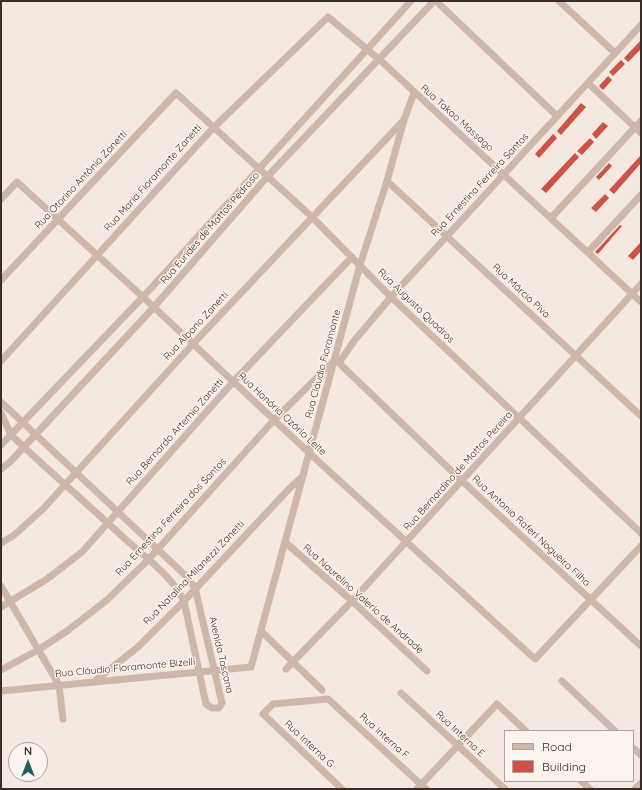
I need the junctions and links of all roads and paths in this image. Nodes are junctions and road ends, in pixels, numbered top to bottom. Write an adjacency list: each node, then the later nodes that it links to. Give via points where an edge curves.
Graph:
1 (411, 1): 6 (street, Rua Eurídes de Mattos Pedroso)
2 (435, 1): 8 (street, Rua Eurídes de Mattos Pedroso); 12 (street)
3 (560, 1): 7 (street)
4 (328, 17): 6 (street, Rua Takao Massago); 15 (street, Rua Maria Fioramonte Zanetti)
5 (641, 25): 7 (street, Rua Ernestina Ferreira Santos)
6 (367, 50): 8 (street, Rua Takao Massago); 17 (street, Rua Eurídes de Mattos Pedroso)
7 (615, 54): 9 (street, Rua Ernestina Ferreira Santos)
8 (380, 60): 11 (street, Rua Takao Massago); 19 (street, Rua Eurídes de Mattos Pedroso)
9 (588, 83): 12 (street, Rua Ernestina Ferreira Santos); 16 (street)
10 (176, 93): 15 (street, Rua Augusto Quadros); 25 (street, Rua Otorino Antônio Zanetti)
11 (414, 93): 13 (street, Rua Cláudio Fioramonte); 18 (street, Rua Takao Massago)
12 (557, 116): 18 (street, Rua Ernestina Ferreira Santos)
13 (404, 120): 20 (street, Rua Cláudio Fioramonte); 23 (street, Rua Albano Zanetti)
14 (641, 121): 16 (street)
15 (213, 128): 17 (street, Rua Augusto Quadros); 28 (street, Rua Maria Fioramonte Zanetti)
16 (638, 130): 24 (street)
17 (259, 169): 19 (street, Rua Augusto Quadros); 34 (street, Rua Eurídes de Mattos Pedroso)
18 (503, 174): 24 (street, Rua Takao Massago); 26 (street, Rua Ernestina Ferreira Santos)
19 (267, 178): 23 (street, Rua Augusto Quadros); 37 (street, Rua Eurídes de Mattos Pedroso)
20 (387, 181): 26 (street, Rua Márcio Piva); 30 (street, Rua Cláudio Fioramonte)
21 (641, 195): 27 (street)
22 (1, 199): 25 (street, Rua Honória Ozório Leite, via 17,182)
23 (312, 217): 29 (street, Rua Augusto Quadros); 38 (street, Rua Albano Zanetti)
24 (551, 218): 27 (street, Rua Takao Massago)
25 (58, 220): 28 (street, Rua Honória Ozório Leite); 31 (street, Rua Otorino Antônio Zanetti)
26 (446, 236): 35 (street, Rua Ernestina Ferreira Santos); 39 (street, Rua Márcio Piva)
27 (588, 252): 33 (street, Rua Takao Massago)
28 (97, 256): 34 (street, Rua Honória Ozório Leite); 40 (street, Rua Maria Fioramonte Zanetti)
29 (352, 257): 30 (street, Rua Augusto Quadros); 42 (street, Rua Bernardo Artemio Zanetti)
30 (360, 265): 35 (street, Rua Augusto Quadros); 41 (street, Rua Cláudio Fioramonte)
31 (1, 280)
32 (641, 284): 33 (street, Rua Bernardino de Mattos Pereira)
33 (632, 294): 36 (street, Rua Takao Massago); 39 (street, Rua Bernardino de Mattos Pereira)
34 (142, 297): 37 (street, Rua Honória Ozório Leite); 48 (street, Rua Eurídes de Mattos Pedroso)
35 (391, 297): 41 (street, Rua Ernestina Ferreira Santos); 46 (street, Rua Augusto Quadros)
36 (641, 302)
37 (154, 307): 38 (street, Rua Honória Ozório Leite); 50 (street, Rua Eurídes de Mattos Pedroso)
38 (192, 344): 42 (street, Rua Honória Ozório Leite); 55 (street, Rua Albano Zanetti)
39 (576, 356): 45 (street, Rua Márcio Piva); 46 (street, Rua Bernardino de Mattos Pereira)
40 (1, 361)
41 (337, 362): 47 (street, Rua Ernestina Ferreira dos Santos); 53 (street, Rua Cláudio Fioramonte); 57 (street, Rua Antonio Raferl Nogueira Filho)
42 (233, 382): 47 (street, Rua Honória Ozório Leite); 59 (street, Rua Bernardo Artemio Zanetti)
43 (1, 402): 48 (street, Avenida Toscana)
44 (1, 413): 49 (street, Avenida Toscana)
45 (641, 416)
46 (519, 419): 57 (street, Rua Bernardino de Mattos Pereira); 61 (street, Rua Augusto Quadros)
47 (274, 420): 53 (street, Rua Honória Ozório Leite); 66 (street, Rua Ernestina Ferreira dos Santos)
48 (23, 422): 49 (street, Rua Eurídes de Mattos Pedroso); 50 (street, Avenida Toscana)
49 (11, 435): 51 (street, Rua Eurídes de Mattos Pedroso); 52 (street, Avenida Toscana)
50 (34, 435): 52 (street, Rua Eurídes de Mattos Pedroso); 55 (street, Avenida Toscana)
51 (1, 446)
52 (24, 447): 54 (street, Rua Eurídes de Mattos Pedroso); 58 (street, Avenida Toscana)
53 (309, 453): 56 (street, Rua Cláudio Fioramonte); 63 (street, Rua Honória Ozório Leite)
54 (1, 469)
55 (76, 473): 58 (street, Rua Albano Zanetti); 59 (street, Avenida Toscana)
56 (303, 476): 62 (street, Rua Cláudio Fioramonte); 69 (street, Rua Natalina Milanezzi Zanetti)
57 (462, 481): 63 (street, Rua Bernardino de Mattos Pereira); 70 (street, Rua Antonio Raferl Nogueira Filho)
58 (65, 484): 60 (street, Avenida Toscana); 64 (street, Rua Albano Zanetti, via 43,509 13,536)
59 (118, 512): 60 (street, Rua Bernardo Artemio Zanetti); 66 (street, Avenida Toscana)
60 (108, 523): 67 (street, Avenida Toscana); 73 (street, Rua Bernardo Artemio Zanetti, via 82,552 47,579)
61 (641, 533)
62 (285, 542): 72 (street, Rua Naurelino Valerio de Andrade); 75 (street, Rua Cláudio Fioramonte)
63 (406, 542): 70 (street, Rua Honória Ozório Leite, via 535,659); 72 (street, Rua Bernardino de Mattos Pereira)
64 (1, 543)
65 (641, 546): 70 (street)
66 (158, 548): 67 (street, Rua Ernestina Ferreira dos Santos); 69 (street, Avenida Toscana)
67 (148, 560): 71 (street, Avenida Toscana, via 171,582); 77 (street, Rua Ernestina Ferreira dos Santos, via 107,600)
68 (1, 586): 73 (street)
69 (195, 588): 71 (street, Rua Natalina Milanezzi Zanetti); 82 (street, Avenida Toscana)
70 (590, 600): 76 (street, Rua Antonio Raferl Nogueira Filho)
71 (184, 601): 83 (street, Avenida Toscana); 85 (street, Rua Natalina Milanezzi Zanetti, via 138,647)
72 (352, 601): 78 (street, Rua Bernardino de Mattos Pereira); 84 (street, Rua Naurelino Valerio de Andrade)
73 (10, 602): 74 (street, Rua Bernardo Artemio Zanetti); 77 (street)
74 (1, 606)
75 (260, 631): 78 (street); 79 (street, Rua Cláudio Fioramonte)
76 (641, 646)
77 (38, 650): 81 (street, Rua Ernestina Ferreira dos Santos); 87 (street)
78 (293, 662): 80 (street, Rua Bernardino de Mattos Pereira); 88 (street)
79 (251, 667): 82 (street, Rua Cláudio Fioramonte Bizelli)
80 (286, 669)
81 (1, 670)
82 (214, 670): 83 (street, Rua Cláudio Fioramonte Bizelli); 83 (street, Avenida Toscana, via 222,703 219,708 212,708 206,704)
83 (199, 671): 85 (street, Rua Cláudio Fioramonte Bizelli)
84 (427, 671)
85 (96, 681): 87 (street, Rua Cláudio Fioramonte Bizelli)
86 (562, 681): 94 (street)
87 (59, 684): 89 (street, Rua Cláudio Fioramonte Bizelli); 92 (street)
88 (322, 690)
89 (1, 691)
90 (401, 693): 95 (street, Rua Interna E)
91 (263, 714): 98 (street, Rua Interna F, via 273,704 328,699); 99 (street, Rua Interna G)
92 (62, 719)
93 (525, 730): 95 (street, via 497,704)
94 (614, 730)
95 (458, 745): 98 (street); 100 (street, Rua Interna E)
96 (582, 782): 101 (street)
97 (641, 783): 102 (street)
98 (422, 788)
99 (342, 789)
100 (505, 789)
101 (590, 789)
102 (635, 789)

